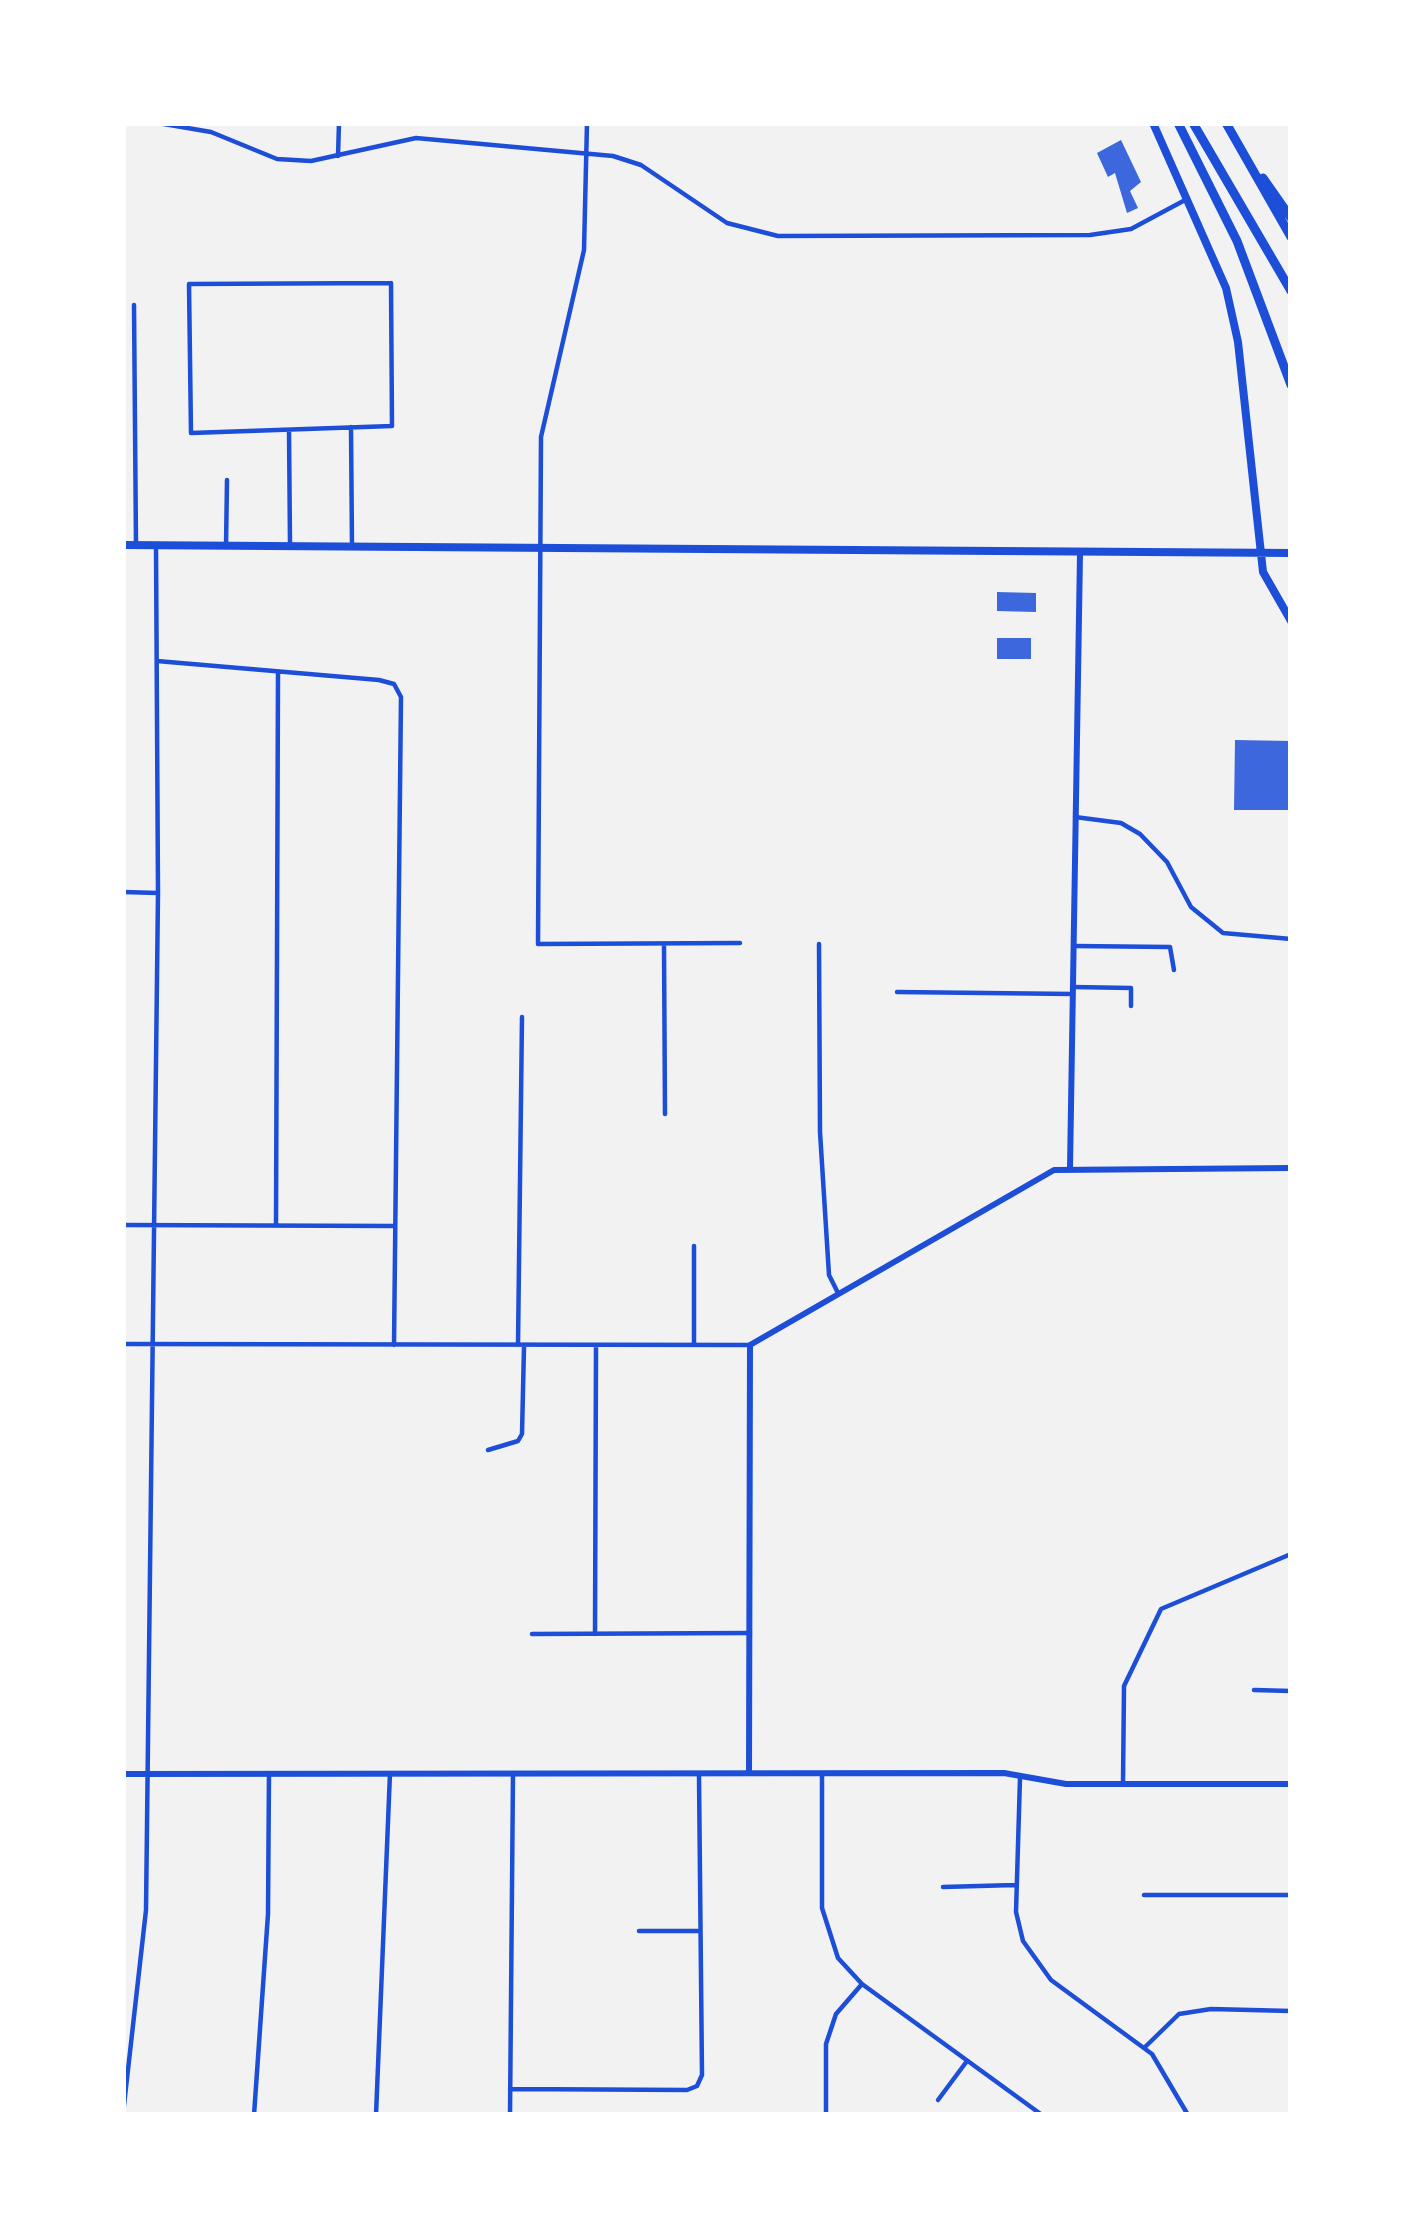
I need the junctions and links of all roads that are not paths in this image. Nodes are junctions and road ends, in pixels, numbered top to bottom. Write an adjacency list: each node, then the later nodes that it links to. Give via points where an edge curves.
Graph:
1 (158, 123): 9 (street)
2 (211, 123): 9 (street)
3 (338, 123): 11 (street)
4 (587, 123): 10 (street)
5 (1153, 123): 12 (main road)
6 (1178, 123): 17 (highway, via 1244,256)
7 (1193, 123): 15 (highway)
8 (1226, 123): 13 (highway); 14 (highway)
9 (211, 132): 11 (street, via 277,159)
10 (587, 154): 11 (street, via 416,138); 12 (street, via 641,165 727,224 778,236 1090,235 1131,229); 24 (street, via 584,250 541,437)
11 (338, 156)
12 (1190, 197): 28 (main road, via 1234,324)
13 (1291, 218)
14 (1291, 237)
15 (1291, 291)
16 (134, 305): 22 (street)
17 (1291, 385)
18 (351, 426): 19 (street); 19 (street, via 392,426 391,283 190,284 191,433); 25 (street)
19 (289, 430): 27 (street)
20 (227, 481): 26 (street)
21 (123, 545): 22 (main road)
22 (136, 545): 23 (main road)
23 (156, 545): 26 (main road); 32 (street)
24 (539, 545): 25 (main road); 30 (main road); 40 (street, via 538,944)
25 (352, 547): 27 (main road)
26 (226, 548): 27 (main road)
27 (290, 549)
28 (1261, 553): 29 (main road); 30 (main road); 31 (main road, via 1268,588)
29 (1291, 553)
30 (1080, 554): 34 (street)
31 (1291, 621)
32 (157, 661): 33 (street); 36 (street)
33 (278, 673): 52 (street); 53 (street, via 379,680 394,684 401,698)
34 (1076, 817): 37 (street, via 1140,834 1167,862 1191,907 1223,934); 41 (street)
35 (123, 892): 36 (street)
36 (158, 893): 51 (street)
37 (1291, 939)
38 (740, 944): 40 (street)
39 (819, 944): 55 (street, via 820,1132 829,1275)
40 (664, 946): 47 (street)
41 (1074, 946): 42 (street, via 1169,947); 43 (street)
42 (1174, 970)
43 (1073, 990): 44 (street); 45 (street, via 1131,988); 48 (street)
44 (897, 992)
45 (1131, 1006)
46 (522, 1017): 59 (street)
47 (665, 1114)
48 (1070, 1168): 49 (street); 55 (street, via 1024,1183)
49 (1291, 1168)
50 (123, 1225): 51 (street)
51 (154, 1225): 52 (street); 57 (street)
52 (276, 1225): 53 (street)
53 (395, 1226): 58 (street)
54 (694, 1246): 61 (street)
55 (838, 1293): 62 (street)
56 (123, 1344): 57 (street)
57 (152, 1344): 58 (street); 77 (street)
58 (394, 1345): 59 (street)
59 (521, 1345): 60 (street); 63 (street, via 522,1434)
60 (596, 1345): 61 (street); 66 (street)
61 (694, 1345): 62 (street)
62 (750, 1345): 67 (street)
63 (488, 1450)
64 (1291, 1554): 79 (street, via 1161,1609 1124,1686)
65 (532, 1634): 66 (street)
66 (595, 1634): 67 (street)
67 (750, 1634): 71 (street)
68 (1254, 1690): 69 (street)
69 (1291, 1690)
70 (699, 1772): 71 (street); 74 (street); 86 (street)
71 (749, 1772): 75 (street)
72 (269, 1773): 73 (street); 77 (street); 94 (street)
73 (390, 1773): 74 (street); 95 (street)
74 (513, 1773): 91 (street)
75 (822, 1773): 78 (street); 87 (street, via 822,1908 829,1943)
76 (123, 1774): 77 (street)
77 (146, 1774): 93 (street, via 146,1910)
78 (1020, 1777): 79 (street); 81 (street)
79 (1123, 1784): 80 (street)
80 (1291, 1784)
81 (1017, 1885): 82 (street); 89 (street, via 1024,1941 1038,1967)
82 (943, 1887)
83 (1144, 1895): 84 (street)
84 (1291, 1895)
85 (639, 1931): 86 (street)
86 (700, 1931): 91 (street, via 697,2086)
87 (862, 1984): 90 (street); 97 (street, via 836,2014 826,2044)
88 (1291, 2011): 89 (street, via 1180,2014)
89 (1144, 2048): 99 (street, via 1171,2078)
90 (968, 2060): 92 (street); 98 (street)
91 (511, 2089): 96 (street)
92 (938, 2100)
93 (123, 2114)
94 (254, 2115)
95 (376, 2115)
96 (510, 2115)
97 (826, 2115)
98 (1042, 2115)
99 (1187, 2115)

